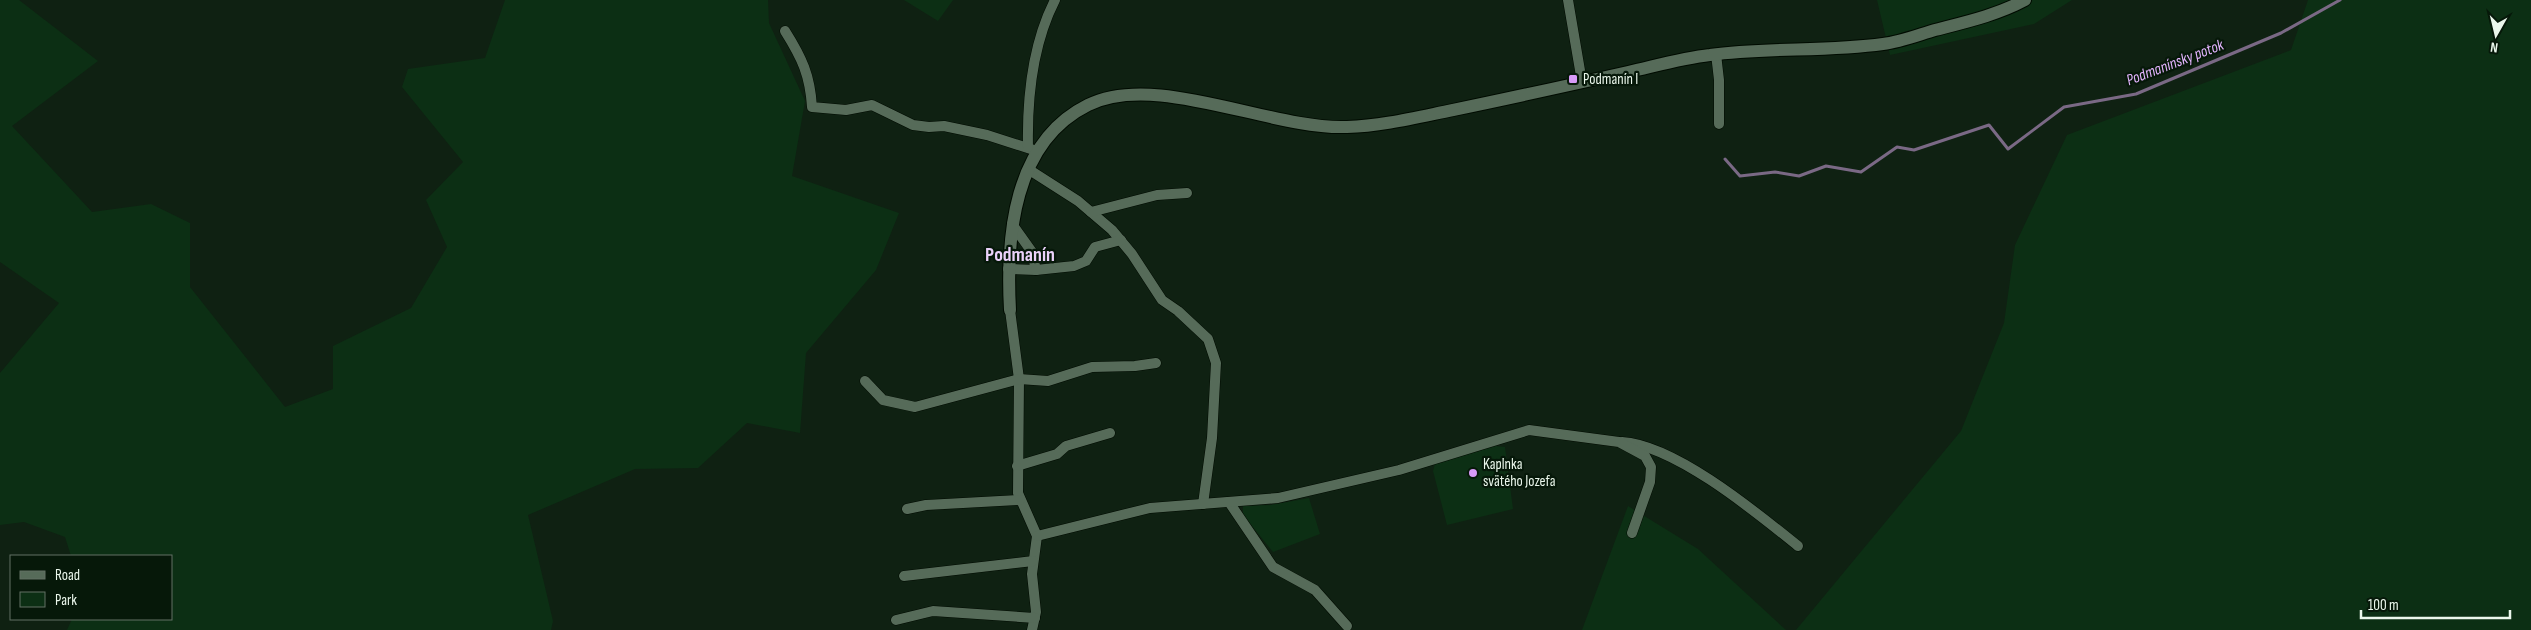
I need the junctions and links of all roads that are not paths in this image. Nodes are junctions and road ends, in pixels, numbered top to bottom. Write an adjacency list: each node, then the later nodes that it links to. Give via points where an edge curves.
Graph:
1 (1055, 0): 8 (street, via 1042,30 1032,81)
2 (1568, 0): 6 (street)
3 (2025, 0): 5 (street, via 2006,10 1885,44)
4 (785, 31): 8 (street, via 802,57 811,83 812,107 846,110 872,105 913,125 944,126)
5 (1716, 54): 6 (street); 7 (street)
6 (1582, 82): 8 (street, via 1432,114 1346,127 1302,124 1162,96 1109,98 1088,104 1071,115)
7 (1720, 124)
8 (1032, 149): 9 (street)
9 (1028, 169): 11 (street); 12 (street)
10 (1187, 193): 11 (street, via 1157,195)
11 (1091, 212): 13 (street)
12 (1012, 224): 14 (street); 15 (street, via 1032,252)
13 (1121, 240): 15 (street, via 1095,247 1086,261 1074,266); 25 (street, via 1162,300 1208,340 1216,363 1212,438)
14 (1008, 269): 15 (street); 16 (street)
15 (1036, 270)
16 (1010, 310): 18 (street)
17 (1156, 363): 18 (street, via 1092,367 1048,381)
18 (1019, 379): 19 (street, via 915,407 883,400); 22 (street)
19 (865, 381)
20 (1110, 433): 22 (street)
21 (1619, 442): 24 (street, via 1529,430 1390,472 1278,498); 27 (street, via 1645,456 1651,467 1650,482); 29 (street, via 1636,443 1676,460 1726,490)
22 (1016, 466): 23 (street)
23 (1020, 500): 26 (street); 28 (street)
24 (1229, 502): 25 (street); 34 (street, via 1273,567 1315,590)
25 (1203, 504): 28 (street, via 1150,508)
26 (907, 509)
27 (1632, 534)
28 (1037, 536): 30 (street)
29 (1798, 546)
30 (1034, 562): 31 (street); 32 (street)
31 (904, 576)
32 (1035, 618): 33 (street, via 933,611); 35 (street)
33 (896, 620)
34 (1346, 626)
35 (1032, 630)

